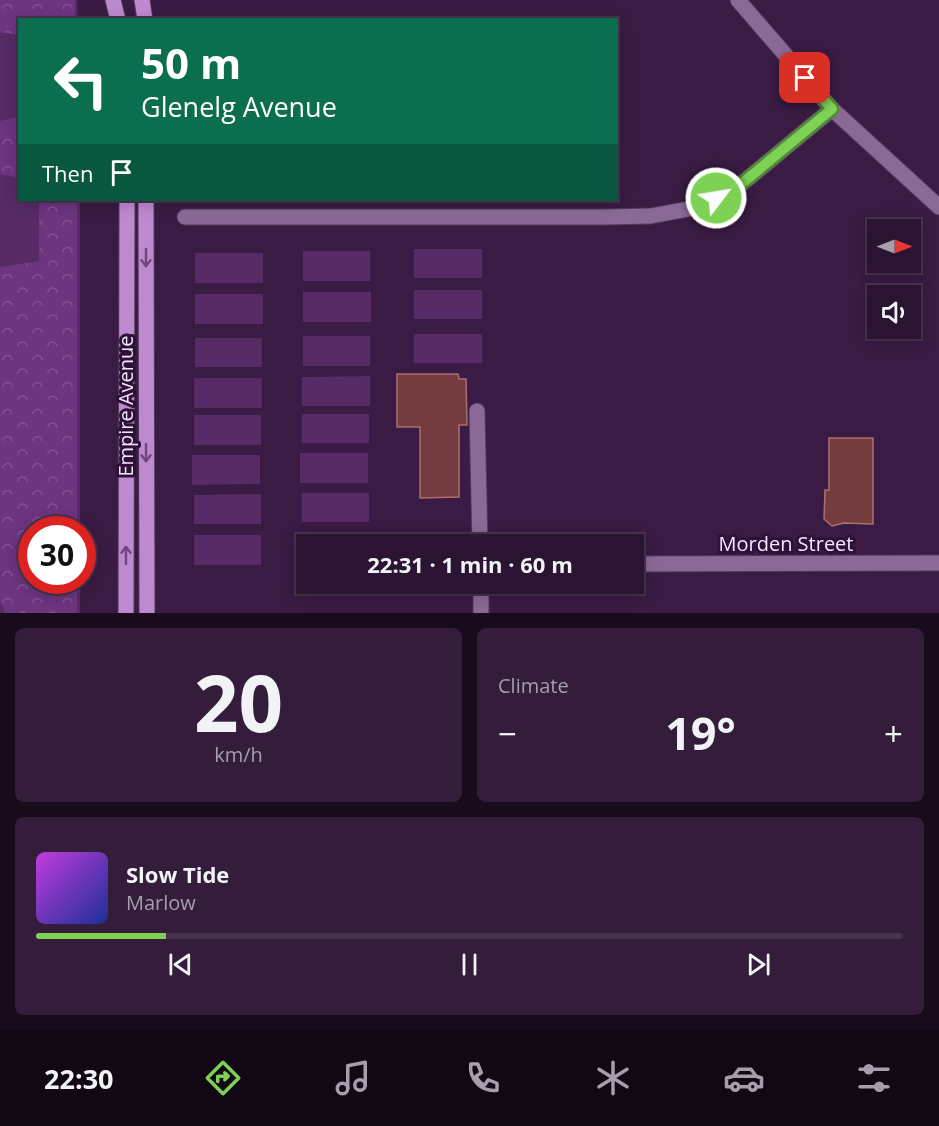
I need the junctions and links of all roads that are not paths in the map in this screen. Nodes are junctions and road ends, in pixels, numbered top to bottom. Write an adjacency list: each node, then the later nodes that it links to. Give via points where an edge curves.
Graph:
1 (113, 0): 6 (main road)
2 (142, 0): 7 (main road)
3 (738, 0): 5 (street)
4 (759, 0): 5 (street)
5 (752, 16): 8 (street)
6 (118, 18)
7 (145, 18)
8 (832, 109): 11 (street); 12 (street, via 734,190 699,207 651,216)
9 (127, 201): 18 (main road, Empire Avenue, one-way to 9)
10 (146, 201): 19 (main road, Empire Avenue, one-way to 19)
11 (937, 202)
12 (185, 217)
13 (477, 411): 14 (street)
14 (480, 534)
15 (939, 563): 16 (street, Morden Street)
16 (644, 564)
17 (481, 594): 20 (street)
18 (126, 613)
19 (147, 613)
20 (481, 613)

